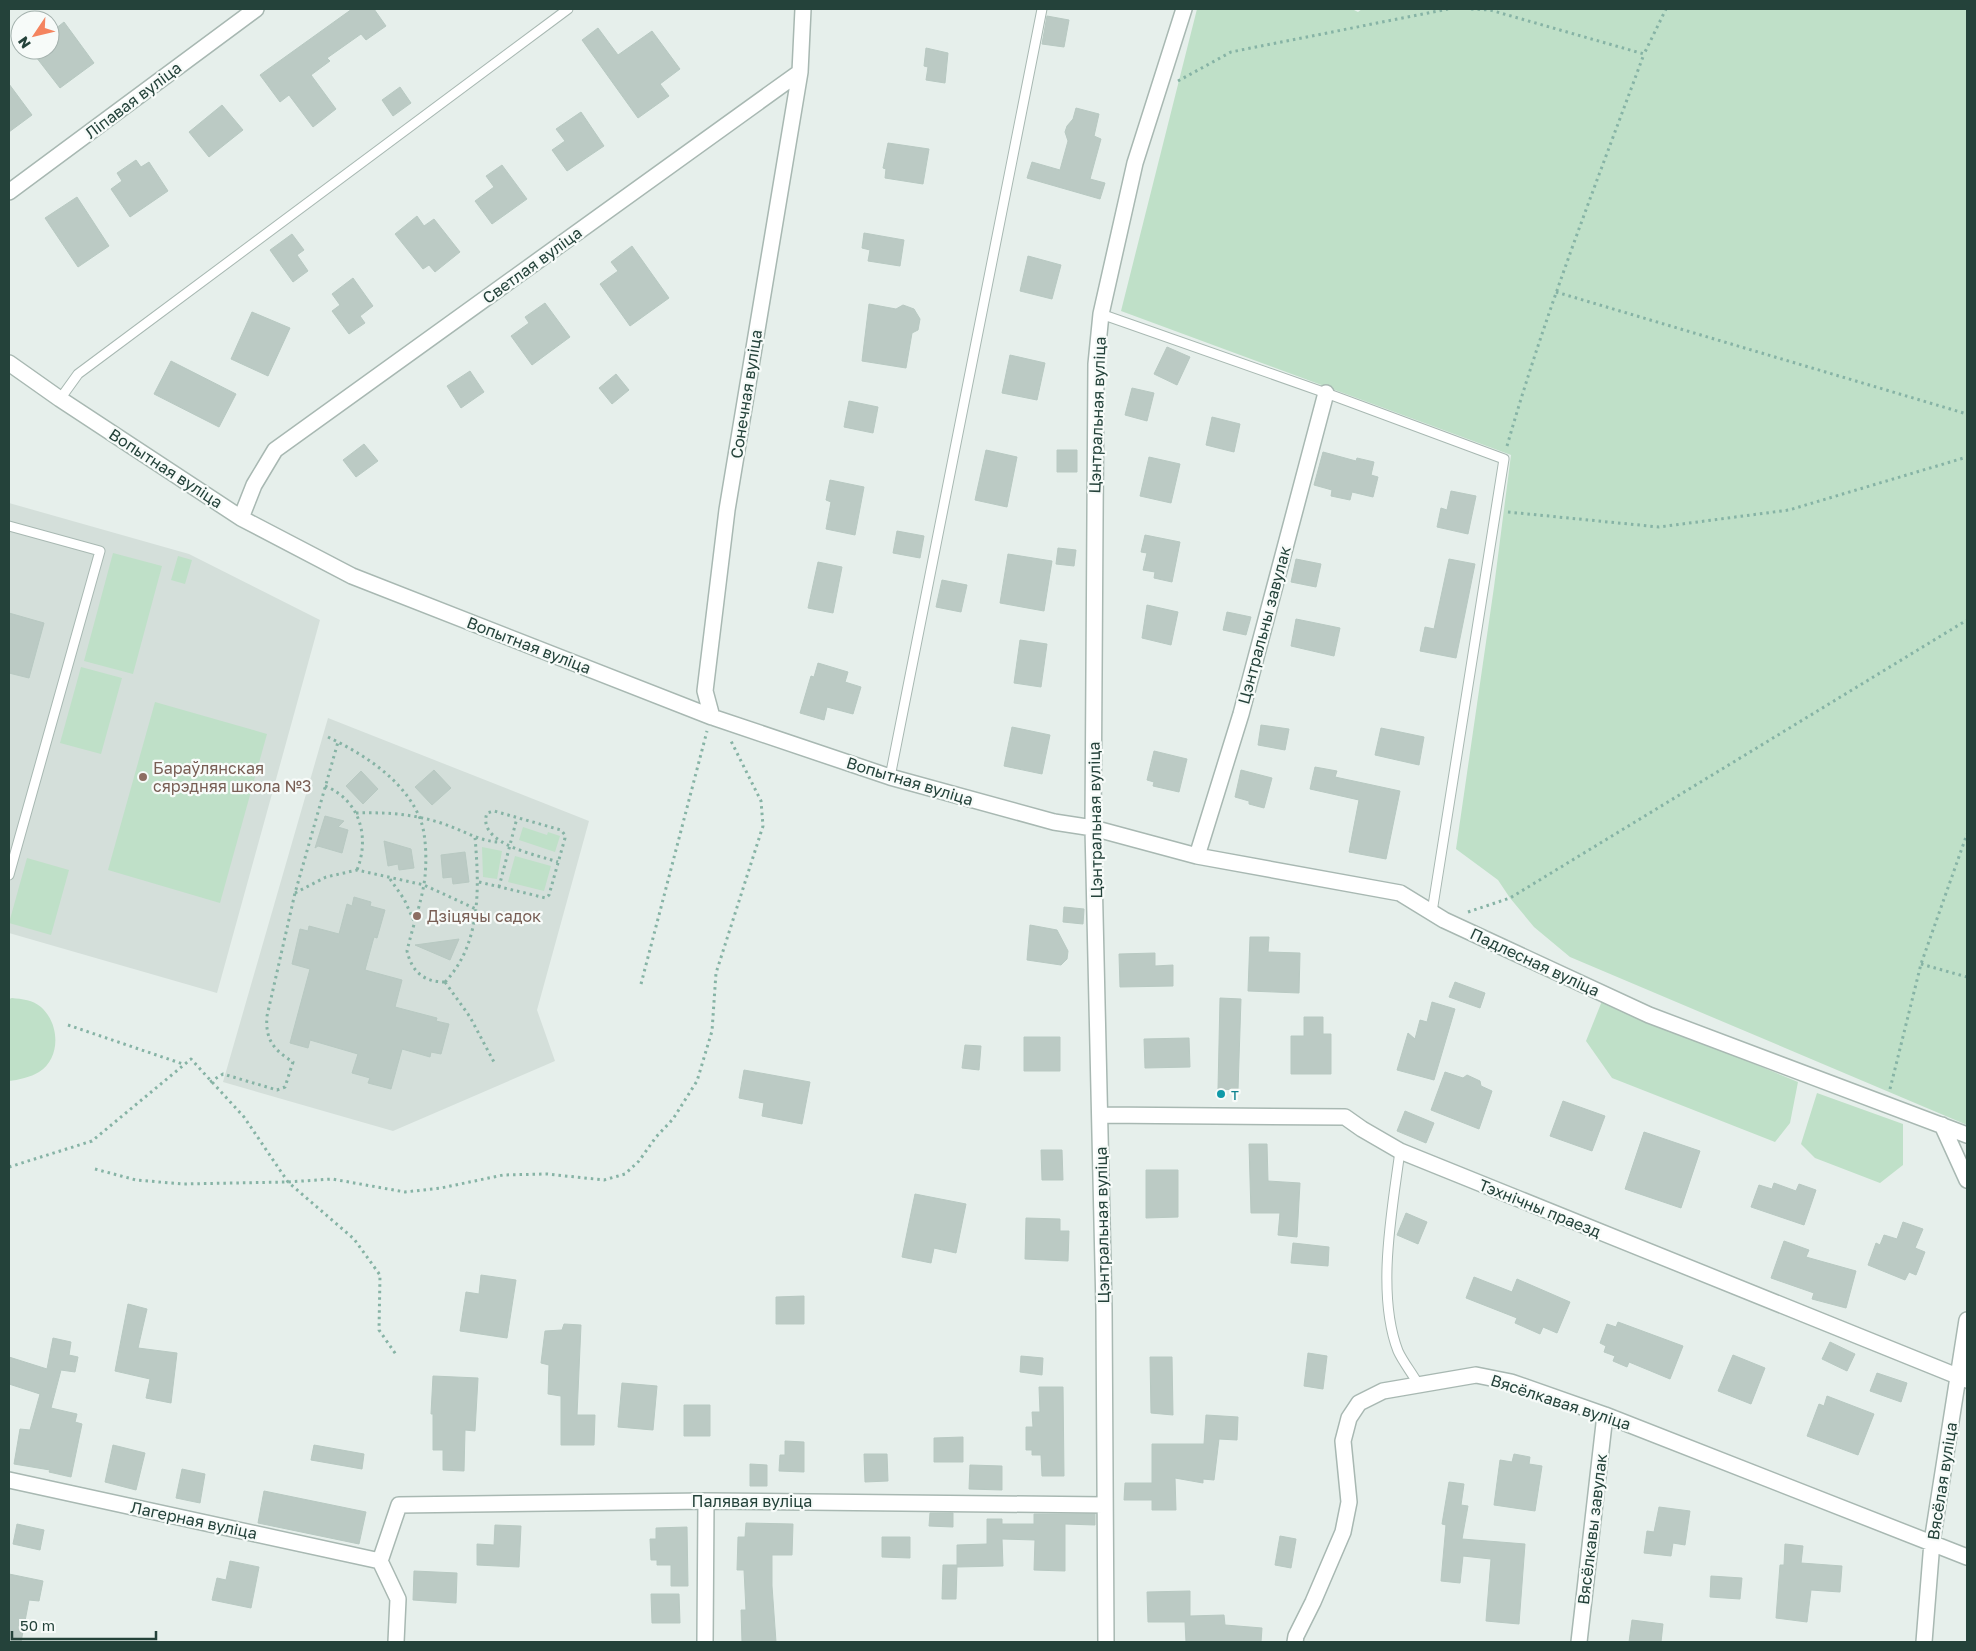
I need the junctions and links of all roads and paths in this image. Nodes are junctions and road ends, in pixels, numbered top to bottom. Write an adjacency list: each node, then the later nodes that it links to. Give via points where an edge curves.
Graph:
1 (256, 9): 12 (street, Ліпавая вуліца)
2 (568, 9): 17 (lane, via 78,374)
3 (804, 9): 10 (street)
4 (1042, 9): 29 (lane)
5 (1184, 9): 11 (street, Цэнтральная вуліца)
6 (1448, 9): 11 (path, via 1231,52)
7 (1471, 9): 9 (path, via 1490,10)
8 (1666, 9): 9 (path)
9 (1644, 54): 13 (path)
10 (800, 72): 22 (street, Светлая вуліца, via 275,450 254,486); 25 (street, Сонечная вуліца, via 727,510 705,691)
11 (1158, 92): 14 (street, Цэнтральная вуліца, via 1135,163)
12 (9, 192)
13 (1556, 292): 18 (path); 20 (path)
14 (1101, 314): 16 (lane); 34 (street, Цэнтральная вуліца, via 1096,364)
15 (9, 363): 17 (street, Вопытная вуліца)
16 (1326, 392): 20 (lane); 40 (street, Цэнтральны завулак, via 1241,714)
17 (60, 399): 22 (street, Вопытная вуліца)
18 (1967, 414)
19 (1967, 457): 21 (path, via 1790,510 1659,527)
20 (1504, 459): 21 (lane)
21 (1496, 510): 50 (lane)
22 (241, 518): 25 (street, Вопытная вуліца, via 352,576)
23 (9, 526): 39 (lane, via 100,551)
24 (1967, 620): 50 (path, via 1510,898)
25 (713, 724): 29 (street, Вопытная вуліца); 55 (path, via 707,730)
26 (728, 735): 68 (path, via 761,801 763,826 716,973 712,1031 698,1080 673,1119 639,1161 625,1174 604,1180 547,1174 504,1175 405,1192 332,1179)
27 (328, 737): 28 (path)
28 (338, 742): 30 (path); 32 (path, via 381,769)
29 (890, 777): 34 (street, Вопытная вуліца, via 1054,822)
30 (325, 786): 31 (path, via 348,801); 48 (path)
31 (356, 813): 32 (path); 42 (path, via 363,836)
32 (420, 816): 36 (path); 46 (path, via 426,857)
33 (517, 818): 37 (path, via 494,811 487,813 489,830); 38 (path); 41 (path, via 563,832 565,838)
34 (1093, 828): 40 (street, Падлесная вуліца); 61 (street, Цэнтральная вуліца)
35 (1967, 834): 52 (path)
36 (475, 837): 37 (path); 45 (path)
37 (499, 842): 38 (path)
38 (510, 846): 41 (path); 47 (path)
39 (12, 855): 43 (lane)
40 (1198, 856): 50 (street, Падлесная вуліца, via 1400,893)
41 (558, 862): 47 (path, via 546,898)
42 (357, 870): 44 (path); 48 (path, via 326,877)
43 (9, 876)
44 (390, 878): 46 (path); 51 (path)
45 (479, 882): 47 (path); 49 (path)
46 (424, 885): 49 (path); 51 (path)
47 (499, 887)
48 (295, 893): 59 (path, via 266,1028 279,1053 293,1062 284,1088 278,1090 223,1074)
49 (476, 909): 54 (path, via 463,954)
50 (1438, 916): 60 (street, Падлесная вуліца, via 1649,1015)
51 (414, 922): 54 (path, via 407,951 409,962 424,978)
52 (1921, 964): 53 (path); 60 (path)
53 (1967, 977)
54 (445, 982): 58 (path, via 470,1017)
55 (641, 984)
56 (68, 1025): 57 (path)
57 (184, 1064): 59 (path, via 191,1059); 65 (path, via 92,1141)
58 (495, 1064)
59 (210, 1082): 68 (path, via 244,1117)
60 (1886, 1104): 62 (street, Падлесная вуліца)
61 (1101, 1115): 64 (street, Тэхнічны праезд, via 1345,1117); 76 (street, Цэнтральная вуліца)
62 (1942, 1125): 63 (street, Падлесная вуліца); 67 (street)
63 (1967, 1135)
64 (1400, 1152): 71 (street, Тэхнічны праезд); 72 (lane, via 1387,1270 1390,1315 1398,1351)
65 (9, 1167)
66 (95, 1169): 68 (path, via 136,1180 183,1184)
67 (1967, 1180)
68 (288, 1182): 70 (path, via 354,1240 380,1275 379,1330)
69 (1967, 1320): 71 (street, Вясёлая вуліца)
70 (397, 1356)
71 (1963, 1379): 77 (street, Вясёлая вуліца)
72 (1418, 1384): 73 (street, Вясёлкавая вуліца, via 1476,1375 1511,1382); 83 (street, Вясёлкавая вуліца, via 1384,1391 1359,1404 1349,1418 1343,1441 1349,1502 1343,1532)
73 (1605, 1415): 77 (street, Вясёлкавая вуліца); 84 (street, Вясёлкавы завулак)
74 (9, 1480): 79 (street, Лагерная вуліца)
75 (706, 1501): 76 (street, Палявая вуліца); 79 (street, Палявая вуліца, via 399,1505); 81 (street)
76 (1104, 1505): 82 (street, Цэнтральная вуліца)
77 (1932, 1542): 78 (street, Вясёлкавая вуліца); 85 (street, Вясёлая вуліца)
78 (1967, 1557)
79 (380, 1561): 80 (street, via 398,1599)
80 (396, 1642)
81 (706, 1642)
82 (1106, 1642)
83 (1295, 1642)
84 (1579, 1642)
85 (1924, 1642)

